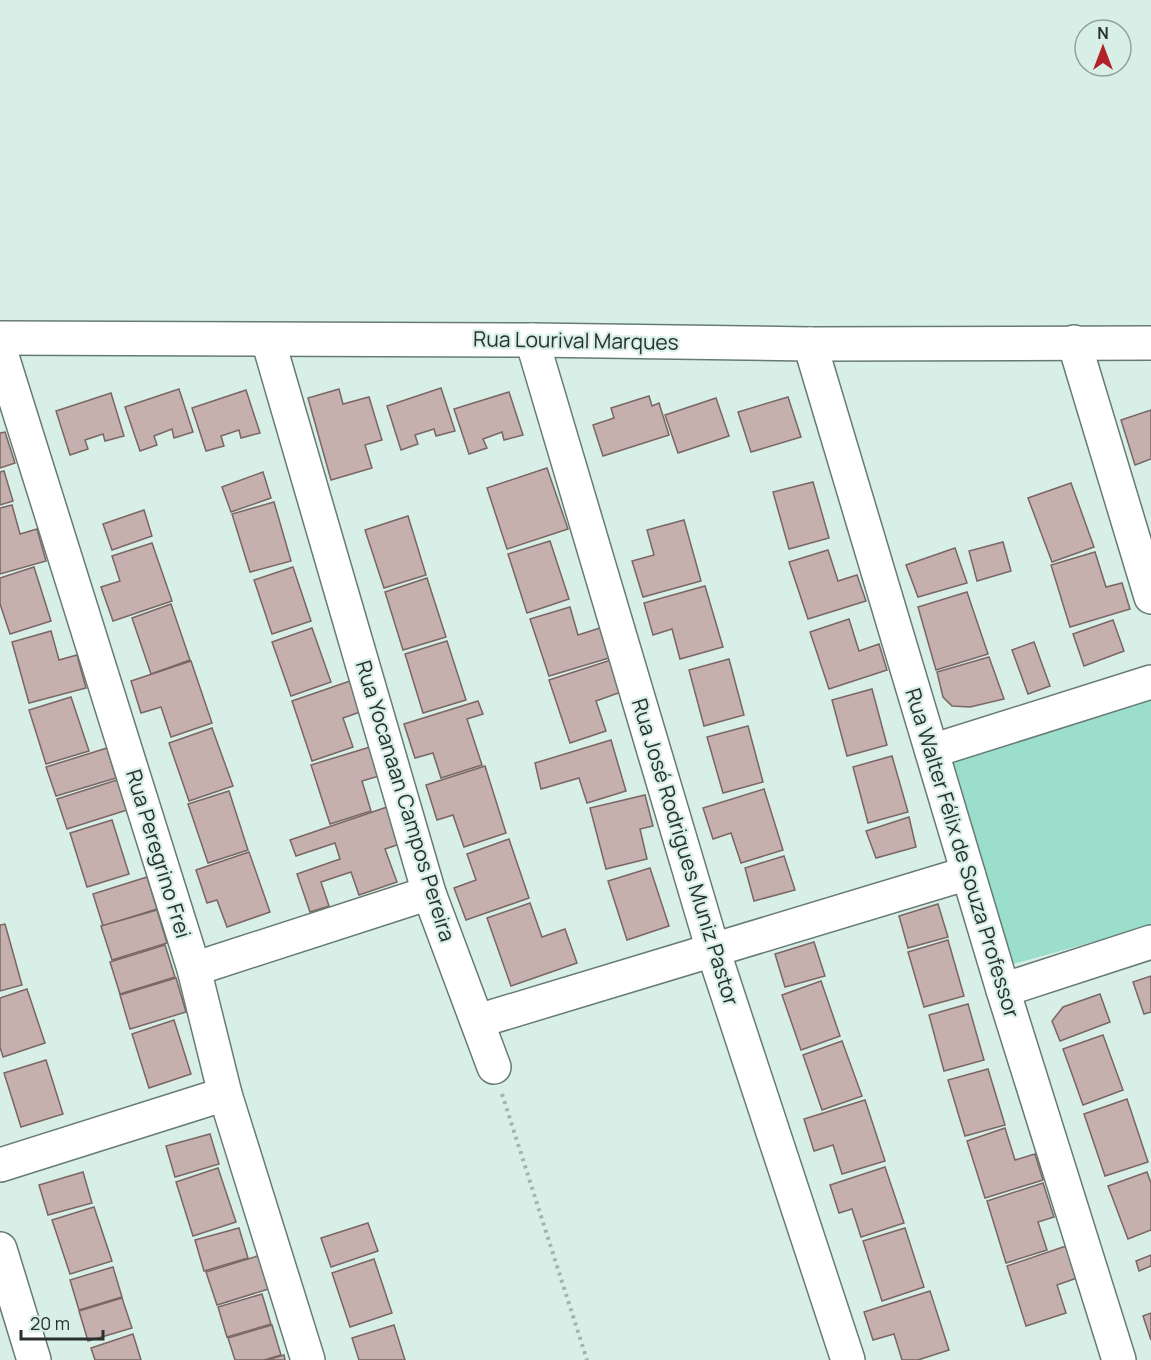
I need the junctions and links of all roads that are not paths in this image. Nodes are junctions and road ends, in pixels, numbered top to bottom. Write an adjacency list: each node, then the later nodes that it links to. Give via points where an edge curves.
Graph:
1 (0, 338): 2 (street, Rua Lourival Marques)
2 (268, 340): 3 (street, Rua Lourival Marques); 12 (street, Rua Yocanaan Campos Pereira)
3 (532, 340): 6 (street, Rua Lourival Marques); 14 (street, Rua José Rodrigues Muniz Pastor)
4 (1074, 342): 5 (street, Rua Lourival Marques); 6 (street, Rua Lourival Marques); 8 (street)
5 (1151, 343)
6 (810, 344): 10 (street, Rua Walter Félix de Souza Professor)
7 (0, 350): 15 (street, Rua Peregrino Frei)
8 (1151, 597)
9 (1151, 682): 10 (street)
10 (932, 751): 11 (street, Rua Walter Félix de Souza Professor)
11 (968, 873): 14 (street); 16 (street, Rua Walter Félix de Souza Professor)
12 (429, 893): 15 (street); 17 (street, Rua Yocanaan Campos Pereira)
13 (1151, 942): 16 (street)
14 (713, 950): 17 (street); 24 (street, Rua José Rodrigues Muniz Pastor)
15 (194, 969): 19 (street, Rua Peregrino Frei)
16 (1003, 990): 25 (street, Rua Walter Félix de Souza Professor)
17 (478, 1021): 18 (street, Rua Yocanaan Campos Pereira)
18 (494, 1068)
19 (225, 1094): 20 (street); 23 (street, Rua Peregrino Frei)
20 (0, 1165)
21 (0, 1249): 22 (street)
22 (34, 1360)
23 (308, 1360)
24 (848, 1360)
25 (1119, 1360)

